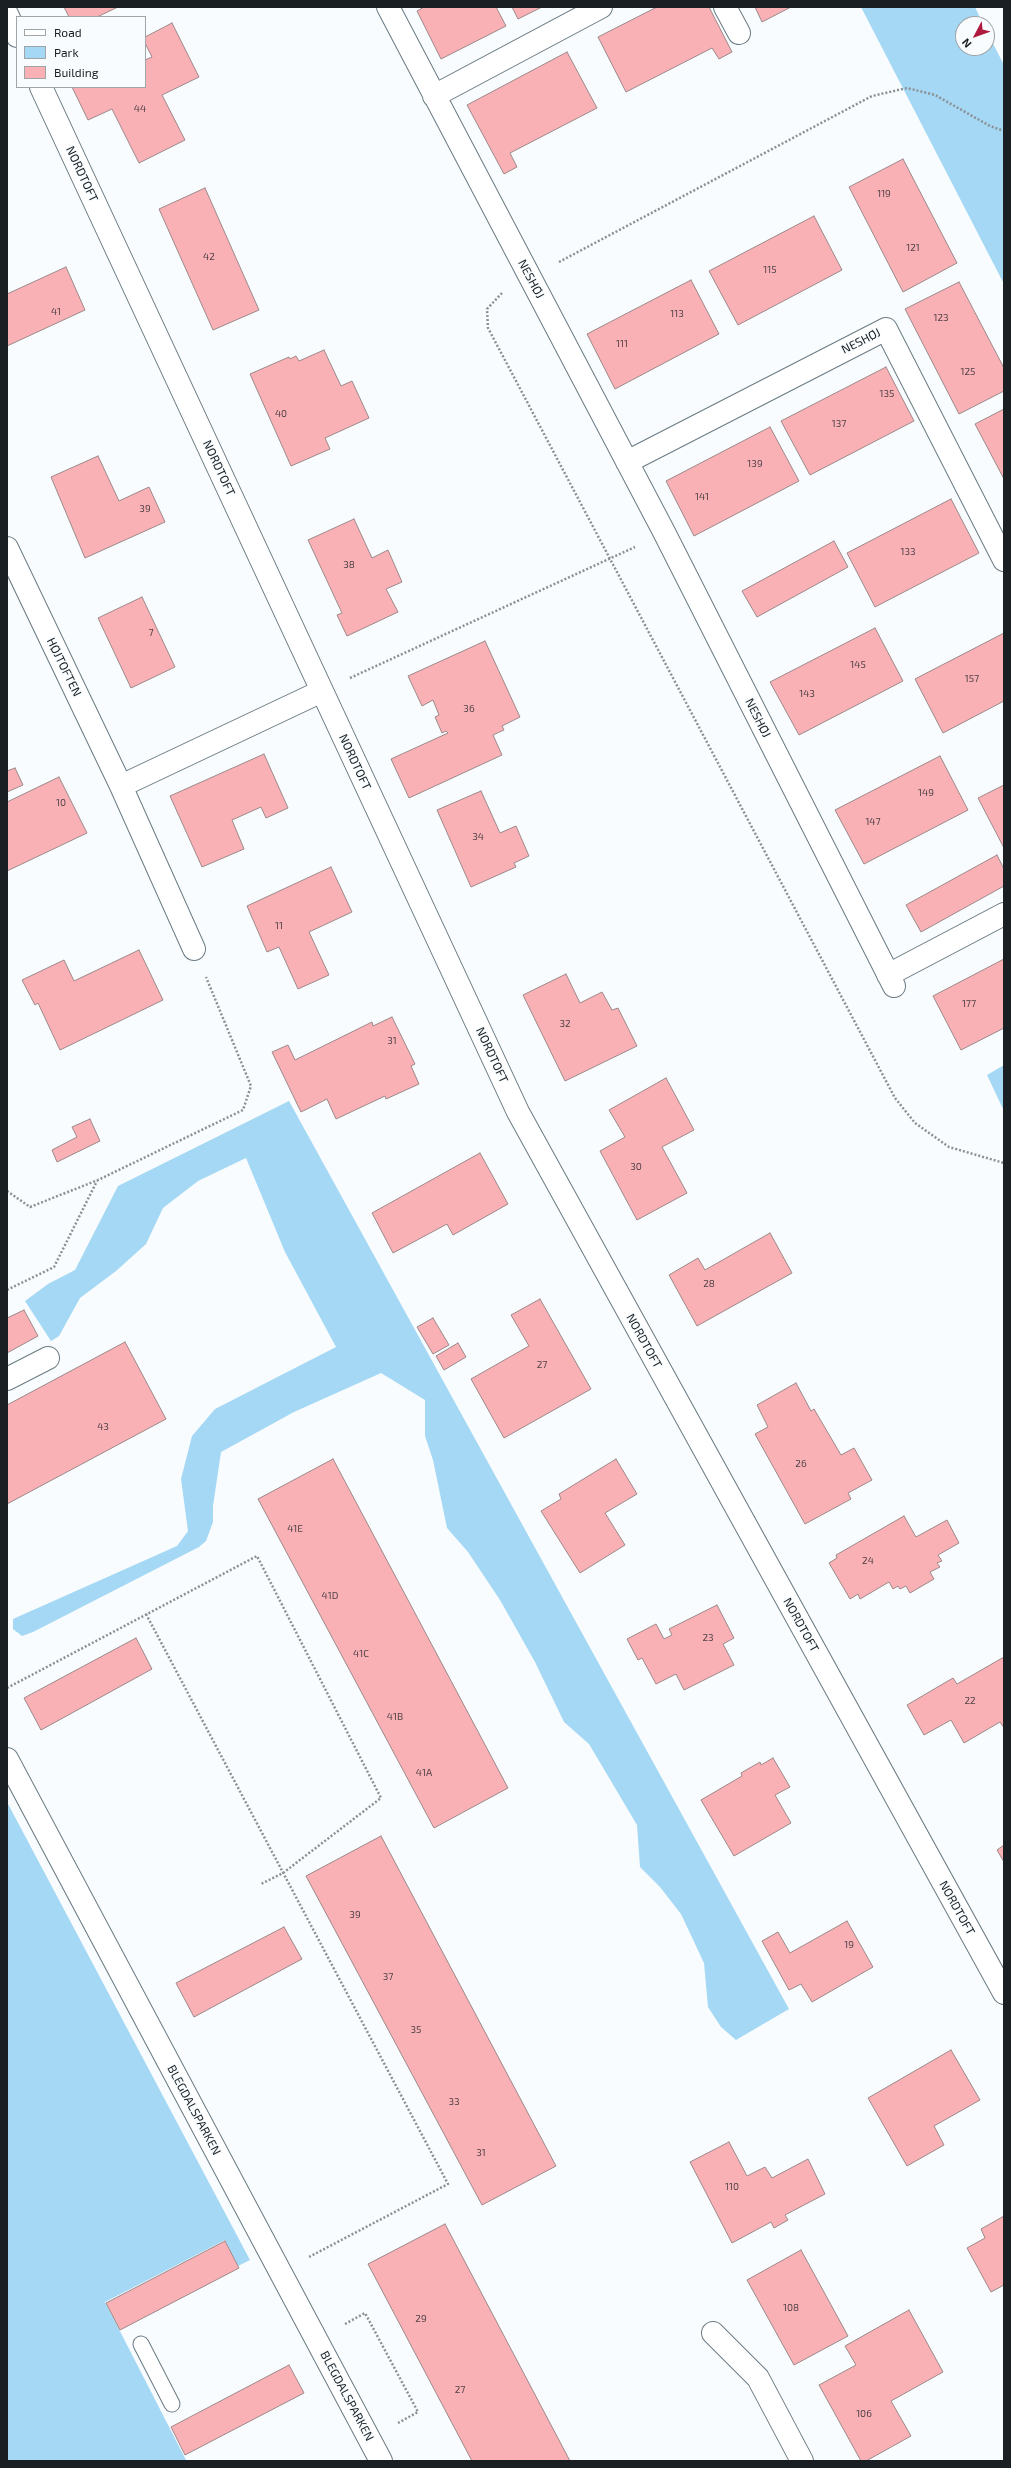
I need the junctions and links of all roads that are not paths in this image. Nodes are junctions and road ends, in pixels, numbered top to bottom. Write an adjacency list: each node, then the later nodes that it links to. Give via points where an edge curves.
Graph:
1 (388, 7): 8 (street, NESHØJ)
2 (601, 7): 8 (street)
3 (726, 7): 5 (street)
4 (7, 14): 6 (street)
5 (739, 33)
6 (16, 34)
7 (41, 88): 12 (street, NORDTOFT)
8 (434, 96): 9 (street, NESHØJ)
9 (627, 462): 11 (street, NESHØJ, via 886,329); 14 (street, NESHØJ, via 891,980)
10 (7, 548): 13 (street, HØJTOFTEN)
11 (1004, 560)
12 (322, 691): 13 (street); 19 (street, NORDTOFT, via 518,1112)
13 (121, 786): 15 (street, HØJTOFTEN)
14 (1004, 914)
15 (194, 949)
16 (48, 1358): 17 (street)
17 (7, 1379)
18 (7, 1759): 23 (street, BLEGDALSPARKEN)
19 (1004, 1993)
20 (713, 2333): 24 (street, via 758,2378)
21 (141, 2344): 22 (lane)
22 (172, 2404)
23 (381, 2461)
24 (802, 2461)

